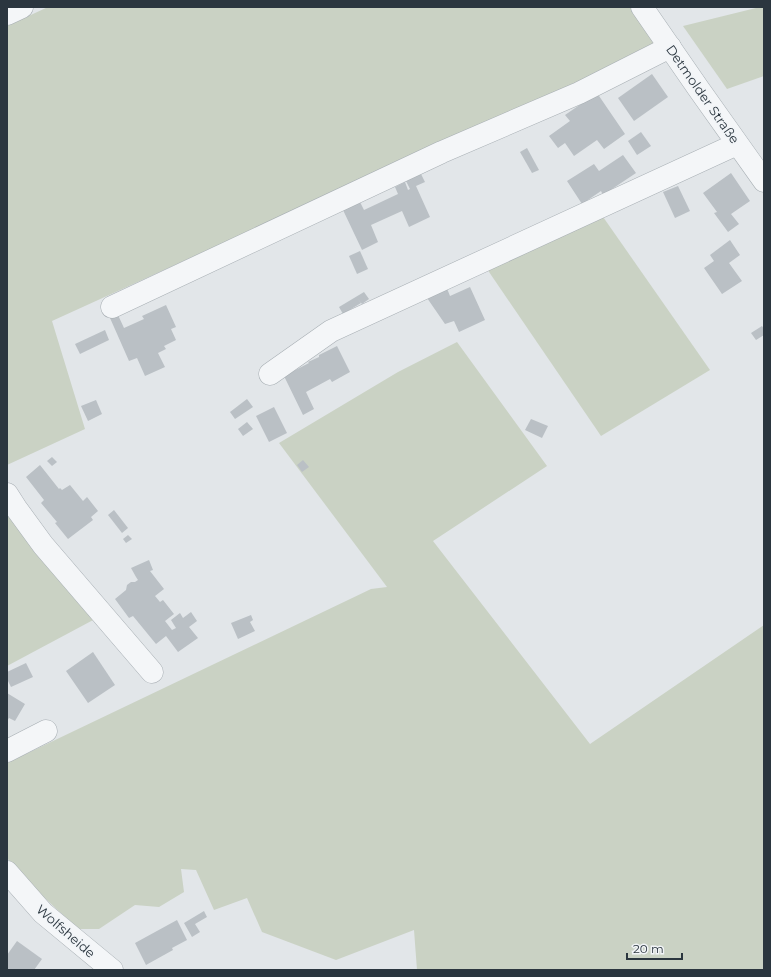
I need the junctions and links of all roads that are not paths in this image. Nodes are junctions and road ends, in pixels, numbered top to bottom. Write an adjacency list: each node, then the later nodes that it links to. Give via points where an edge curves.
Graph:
1 (22, 7): 3 (street)
2 (642, 7): 4 (street, Detmolder Straße)
3 (7, 14)
4 (670, 47): 5 (street, Detmolder Straße); 7 (street, via 579,93 442,152)
5 (737, 144): 6 (street, Detmolder Straße); 8 (street, via 331,331)
6 (764, 181)
7 (112, 307)
8 (270, 374)
9 (7, 494): 10 (street, via 43,545)
10 (152, 672)
11 (46, 731): 12 (street)
12 (7, 751)
13 (7, 872): 14 (street, Wolfsheide, via 43,913)
14 (112, 970)

